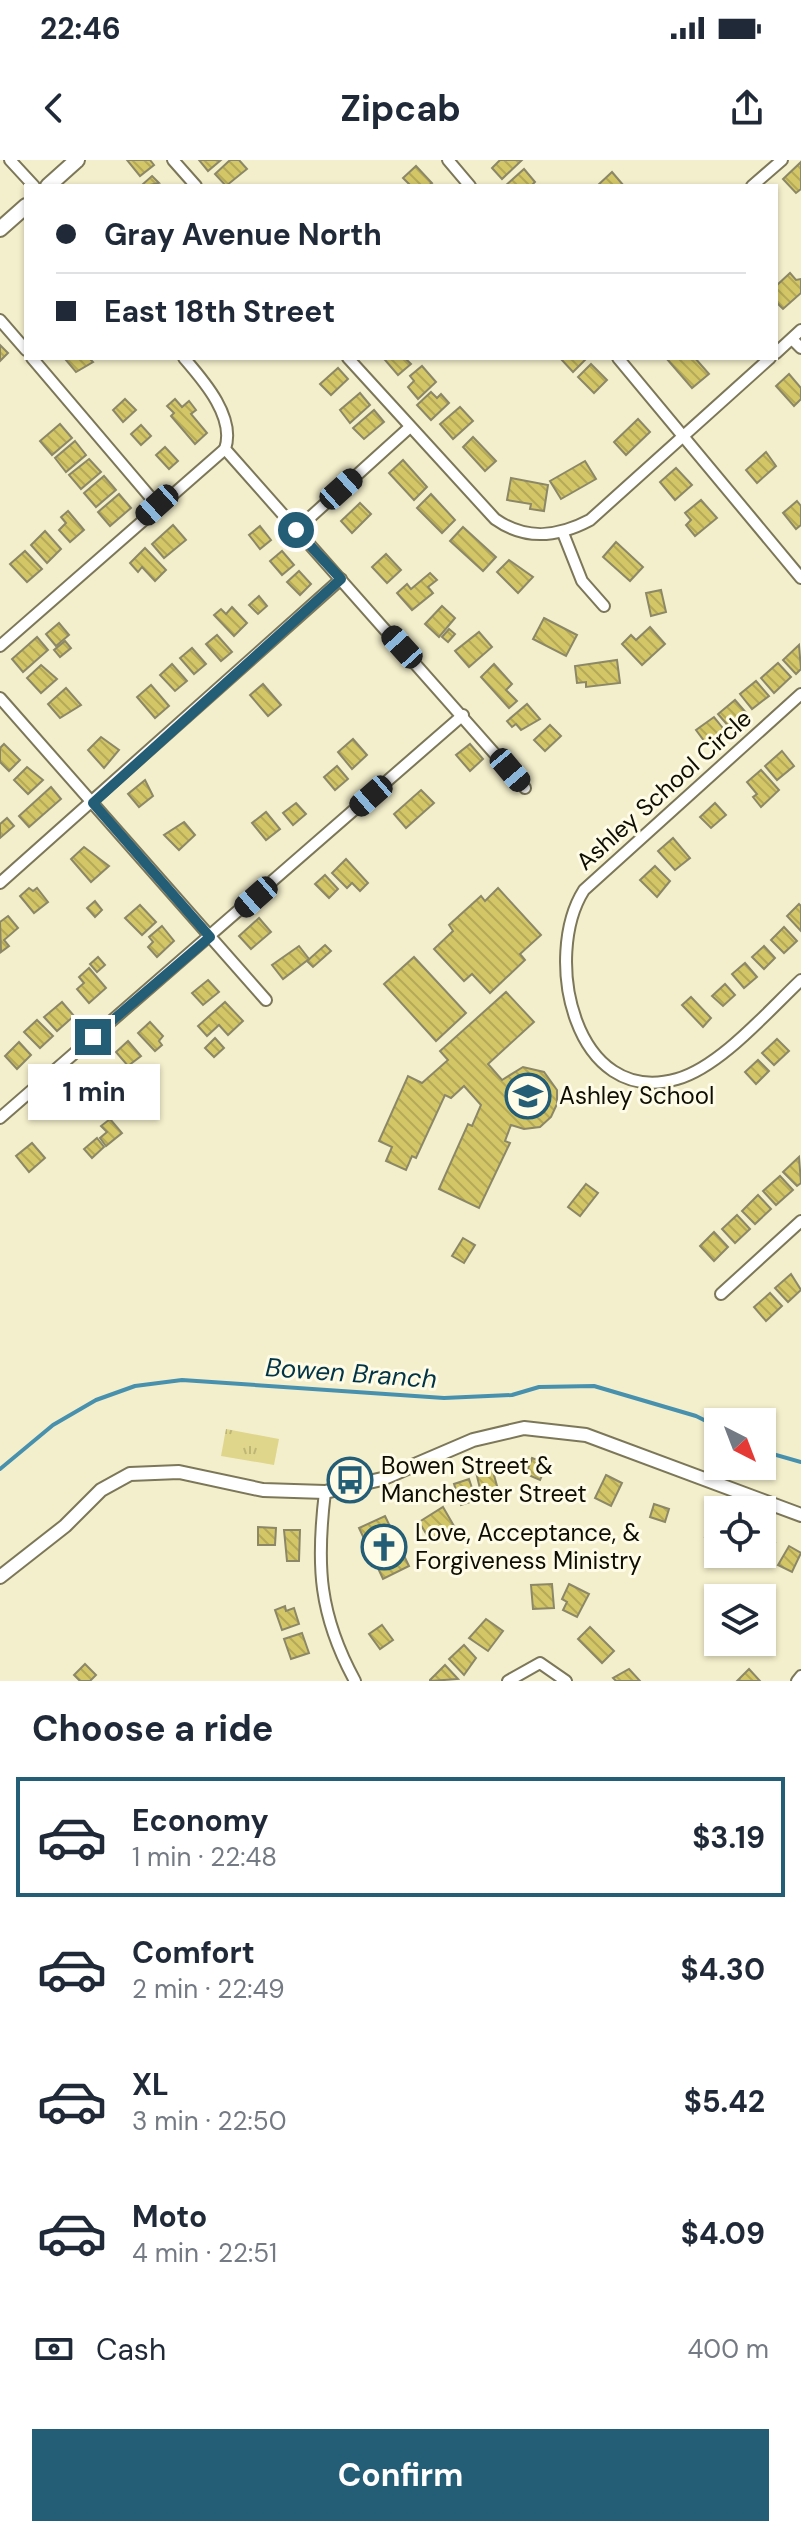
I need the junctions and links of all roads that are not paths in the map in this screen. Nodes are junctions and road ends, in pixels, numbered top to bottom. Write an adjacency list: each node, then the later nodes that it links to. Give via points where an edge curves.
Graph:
1 (10, 160): 6 (street)
2 (77, 160): 7 (main road)
3 (173, 160): 8 (street)
4 (448, 160): 9 (street)
5 (782, 160): 10 (street)
6 (32, 184)
7 (50, 184)
8 (194, 184)
9 (468, 184)
10 (754, 184)
11 (24, 208): 12 (main road)
12 (0, 229)
13 (0, 320): 16 (street)
14 (801, 330): 15 (street)
15 (792, 339): 17 (street); 18 (street)
16 (24, 348)
17 (801, 348)
18 (778, 351)
19 (34, 360): 27 (street)
20 (186, 360): 26 (street, via 209,386 223,419)
21 (350, 360): 24 (street)
22 (620, 360): 25 (street)
23 (768, 360): 25 (street)
24 (410, 427): 28 (street); 29 (street, via 505,526 545,536)
25 (682, 435): 29 (street, via 590,520); 30 (street)
26 (225, 449): 27 (street); 28 (street)
27 (157, 505): 33 (street)
28 (296, 530): 31 (street)
29 (563, 533): 32 (street, via 582,581)
30 (801, 578)
31 (341, 579): 36 (street); 38 (street)
32 (604, 606)
33 (0, 646)
34 (801, 694): 41 (street, Ashley School Circle, via 584,890 572,913 565,965 574,1016 590,1048 626,1076 655,1081 677,1079 704,1067)
35 (0, 698): 38 (street)
36 (463, 715): 37 (street); 40 (street)
37 (525, 788)
38 (93, 803): 39 (street); 40 (street)
39 (0, 883)
40 (210, 937): 42 (street); 43 (street)
41 (801, 980)
42 (266, 1000)
43 (0, 1118)
44 (801, 1221): 45 (street)
45 (721, 1294)
46 (325, 1492): 47 (street, via 397,1475 491,1434 537,1428 586,1435); 48 (street, via 263,1490 179,1472 130,1474 101,1490); 50 (street, via 321,1594 335,1643)
47 (801, 1515)
48 (0, 1577)
49 (801, 1676): 53 (street)
50 (355, 1681)
51 (508, 1681): 52 (street, via 540,1663)
52 (566, 1681)
53 (797, 1681)

